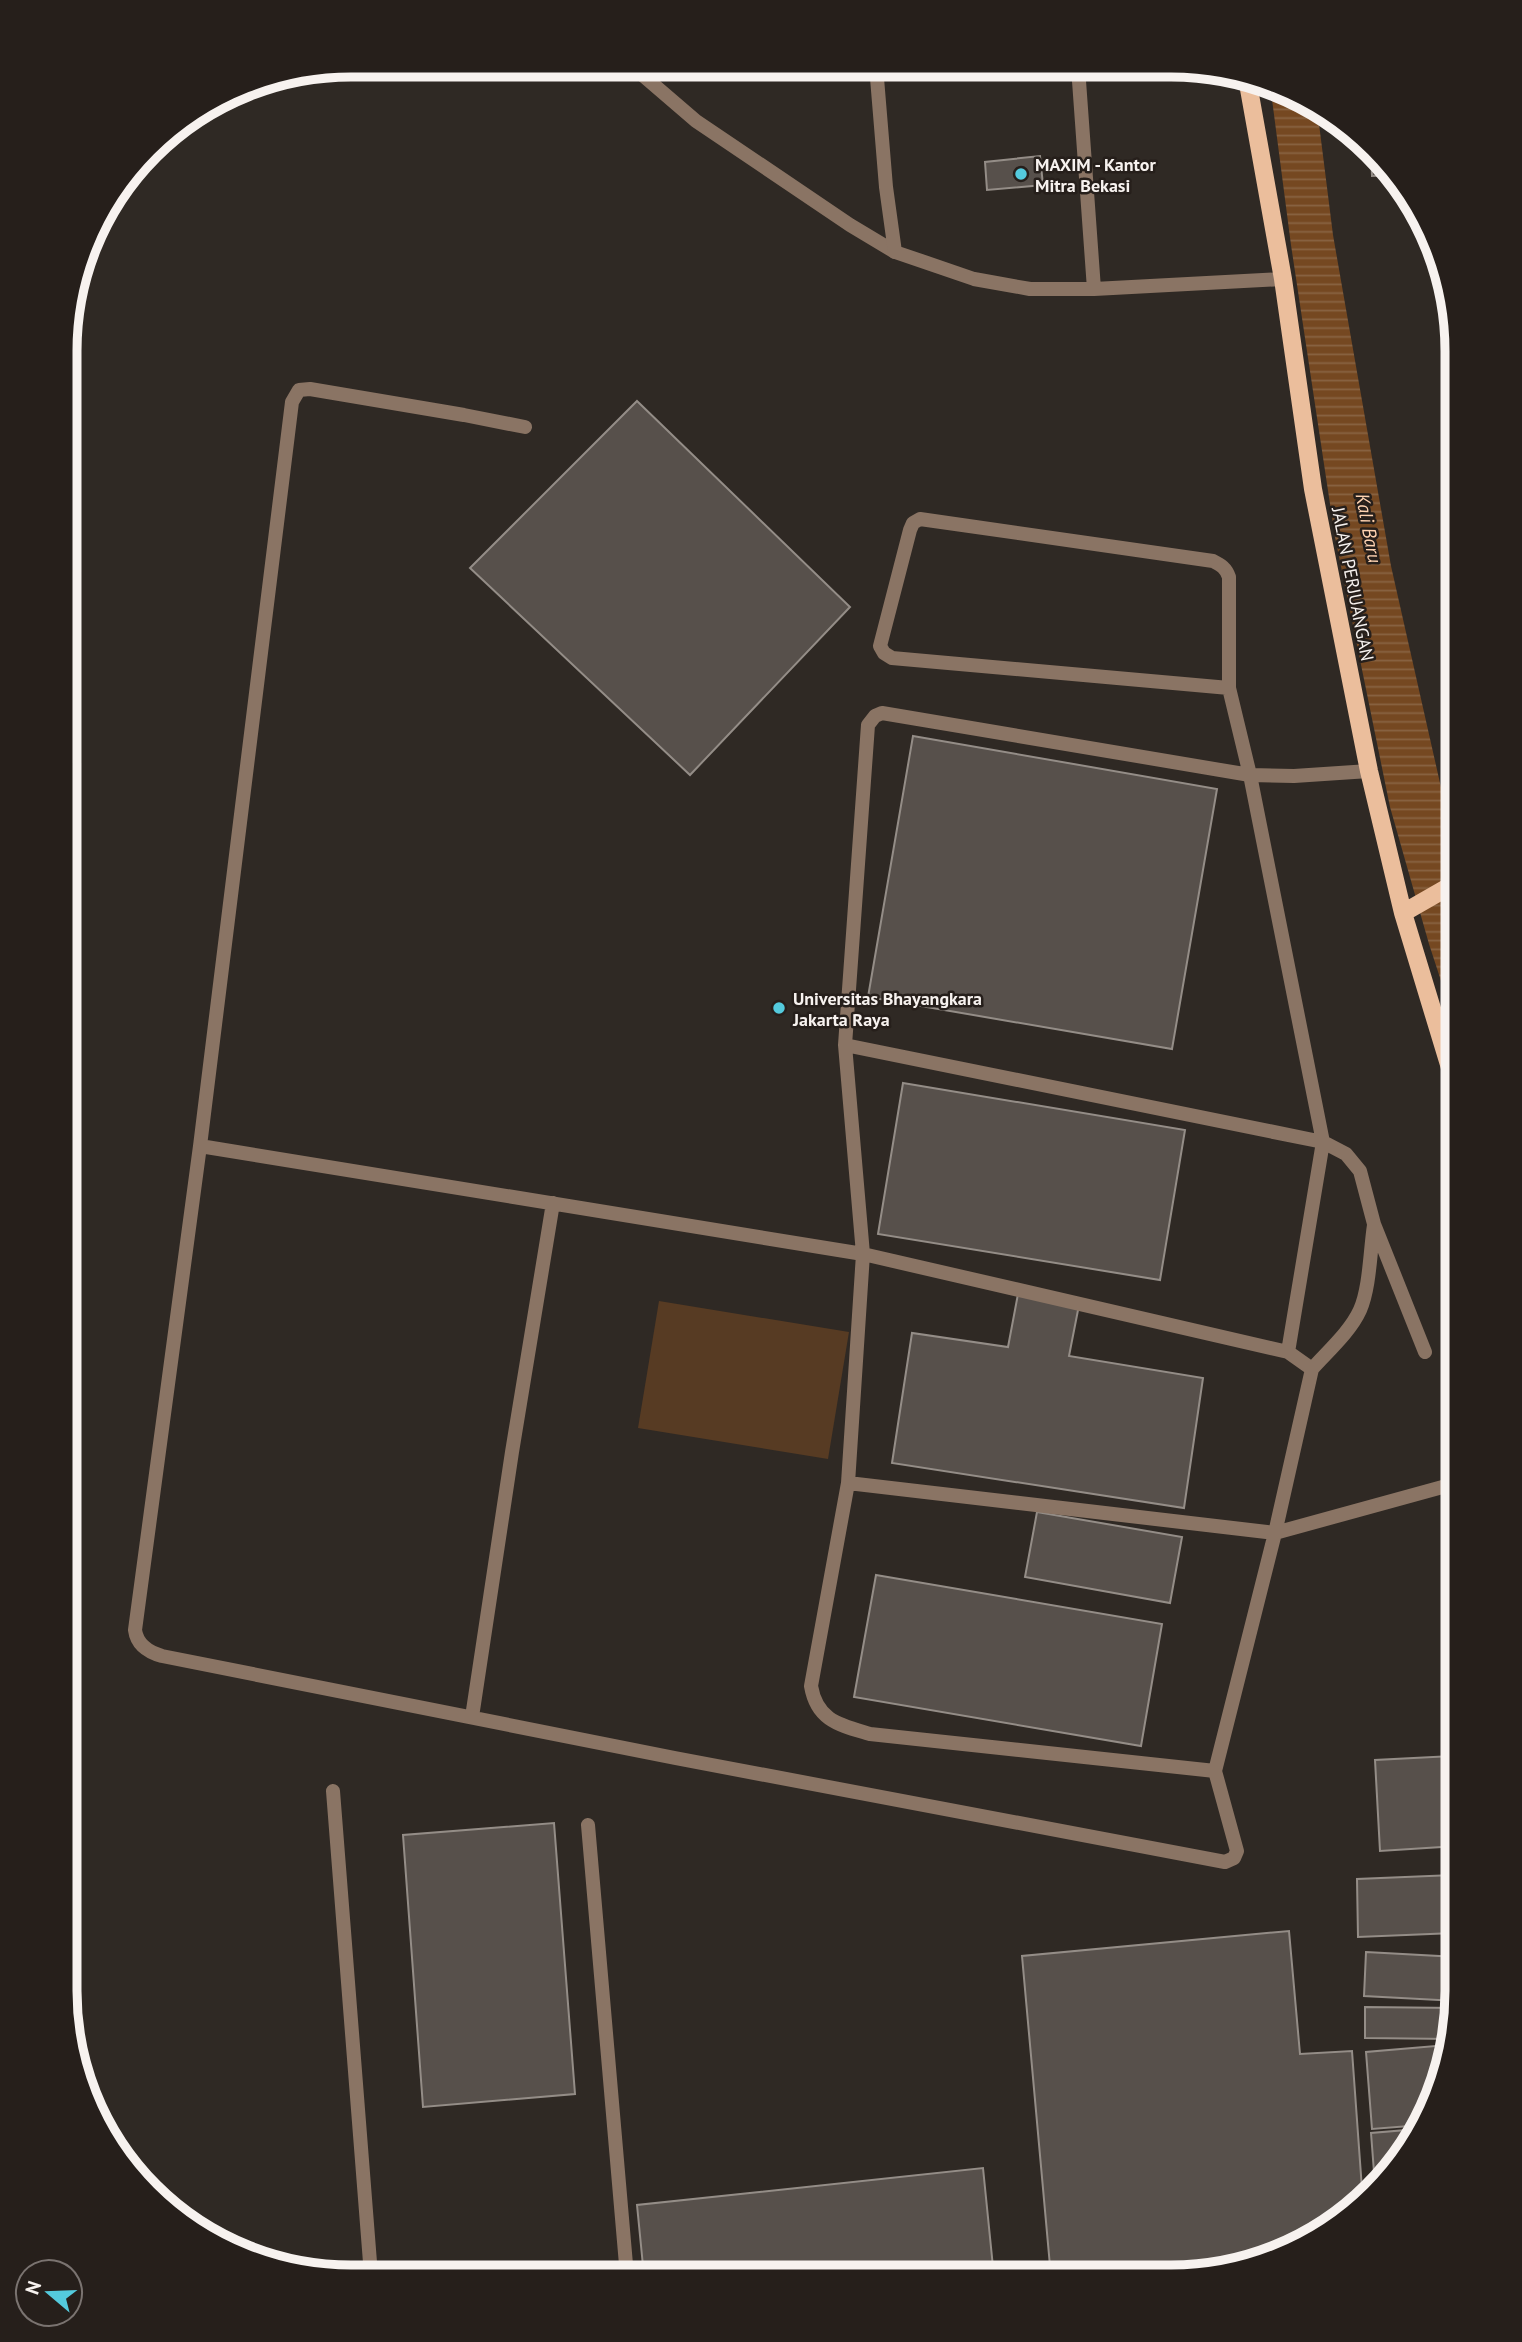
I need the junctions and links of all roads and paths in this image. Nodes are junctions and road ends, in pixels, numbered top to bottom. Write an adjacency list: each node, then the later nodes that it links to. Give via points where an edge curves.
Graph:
1 (645, 77): 5 (street, via 696,121)
2 (877, 77): 5 (street)
3 (1079, 77): 7 (street)
4 (1249, 88): 6 (main road, JALAN PERJUANGAN)
5 (895, 252): 7 (street, via 974,279 1030,289)
6 (1283, 279): 7 (street); 10 (main road, JALAN PERJUANGAN, via 1313,489)
7 (1094, 289)
8 (525, 428): 17 (street, via 310,389 299,390 292,402)
9 (1229, 688): 9 (street, via 1229,577 1221,565 920,519 913,523 880,646 892,658); 11 (street)
10 (1369, 771): 11 (street); 13 (main road, JALAN PERJUANGAN)
11 (1250, 775): 14 (street, via 883,713 875,716 868,725); 16 (street)
12 (1445, 888): 13 (main road)
13 (1409, 909): 15 (main road, JALAN PERJUANGAN)
14 (845, 1045): 16 (street); 20 (street)
15 (1445, 1046)
16 (1323, 1142): 19 (street, via 1346,1154 1360,1171); 21 (street)
17 (200, 1146): 18 (street); 27 (street, via 136,1639 162,1656)
18 (553, 1203): 20 (street); 27 (street)
19 (1374, 1224): 22 (street); 23 (street, via 1360,1310)
20 (863, 1255): 21 (street); 24 (street)
21 (1288, 1352): 23 (street)
22 (1425, 1352)
23 (1312, 1369): 26 (street)
24 (848, 1483): 26 (street); 28 (street, via 811,1686 822,1713 870,1734)
25 (1445, 1486): 26 (street)
26 (1275, 1533): 28 (street)
27 (472, 1717): 28 (street, via 1228,1862 1237,1851)
28 (1215, 1771)
29 (333, 1791): 31 (street)
30 (589, 1825): 32 (street)
31 (371, 2265)
32 (626, 2265)

